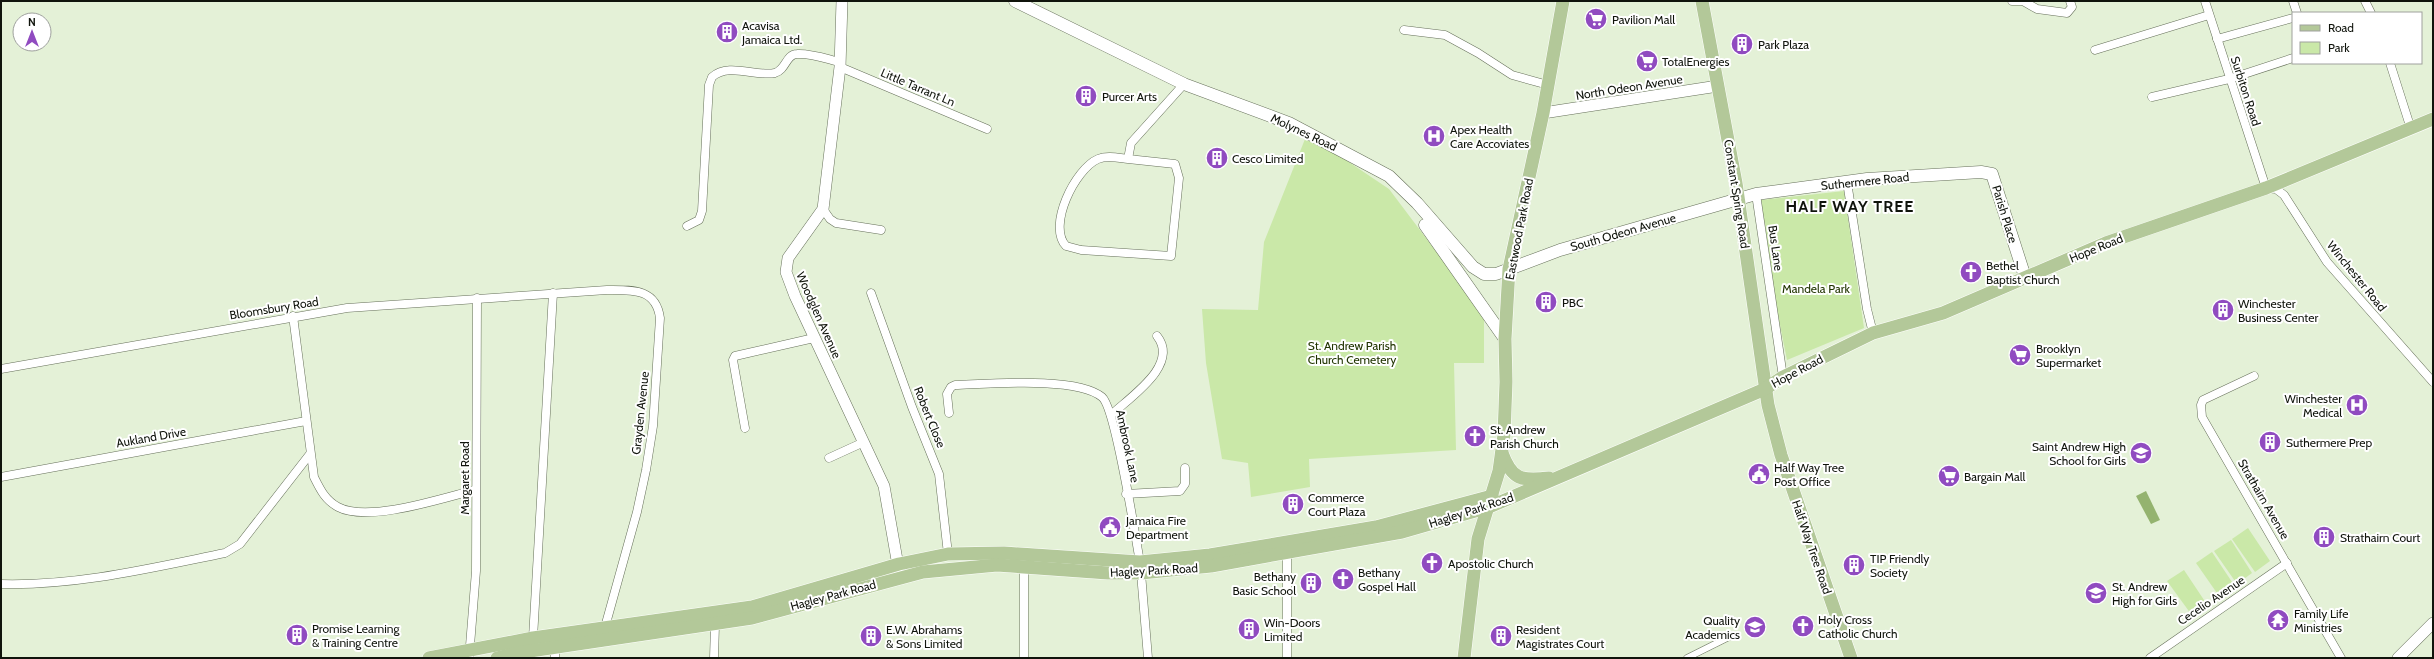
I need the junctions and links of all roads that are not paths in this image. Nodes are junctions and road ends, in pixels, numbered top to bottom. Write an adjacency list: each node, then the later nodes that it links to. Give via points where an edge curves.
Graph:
1 (842, 1): 19 (street, Woodglen Avenue)
2 (1015, 1): 22 (main road, Molynes Road)
3 (1563, 1): 23 (main road, Eastwood Park Road)
4 (1702, 1): 24 (main road, Constant Spring Road)
5 (2012, 1): 6 (street)
6 (2023, 1): 7 (street, via 2037,8 2067,13 2072,7)
7 (2070, 1)
8 (2204, 1): 13 (street, Surbiton Road)
9 (2293, 1): 11 (street)
10 (2365, 1): 12 (street)
11 (2297, 12)
12 (2370, 12)
13 (2209, 15): 16 (street, Surbiton Road); 17 (street)
14 (2292, 18): 16 (street)
15 (1404, 30): 23 (street, via 1445,36 1468,47 1512,75)
16 (2217, 39): 21 (street, Surbiton Road)
17 (2095, 50)
18 (2292, 58): 21 (street)
19 (840, 64): 28 (street, Little Tarrant Ln); 37 (street, Woodglen Avenue); 38 (street, Little Tarrant Ln, via 798,53 790,56 782,68 774,73 730,70 716,73 712,77 709,85 701,216)
20 (2390, 64): 29 (street)
21 (2229, 79): 25 (street); 34 (street, Surbiton Road)
22 (1184, 84): 30 (street, via 1134,138); 31 (main road, Molynes Road, via 1289,123)
23 (1548, 85): 26 (main road, Eastwood Park Road)
24 (1718, 86): 26 (street, North Odeon Avenue); 36 (main road, Constant Spring Road)
25 (2152, 97)
26 (1543, 113): 40 (main road, Eastwood Park Road)
27 (2433, 119): 29 (main road, Hope Road)
28 (987, 129)
29 (2411, 129): 34 (main road, Hope Road)
30 (1128, 159): 30 (street, via 1099,159 1079,174 1065,202 1060,236 1066,246 1081,250 1171,256 1178,170 1174,164 1168,162)
31 (1377, 170): 40 (main road, South Odeon Avenue, via 1389,176 1417,203 1478,271 1490,275); 49 (main road, Molynes Road, via 1433,234)
32 (1992, 174): 33 (main road, Suthermere Road, via 1981,172); 41 (main road, Parish Place)
33 (1847, 182): 35 (main road, Suthermere Road); 46 (street)
34 (2266, 188): 41 (main road, Hope Road, via 2113,240); 53 (street, Winchester Road, via 2276,189 2284,195 2327,262)
35 (1756, 194): 36 (main road, Suthermere Road); 52 (street, Bus Lane)
36 (1739, 199): 40 (main road, South Odeon Avenue, via 1560,250); 54 (main road, Constant Spring Road)
37 (823, 209): 39 (street, via 836,223); 48 (street, Woodglen Avenue, via 791,252 786,265 788,280)
38 (687, 226)
39 (881, 230)
40 (1508, 270): 49 (main road, Eastwood Park Road)
41 (2025, 277): 46 (main road, Hope Road, via 1943,313)
42 (554, 293): 44 (street, Bloomsbury Road); 78 (street, Grayden Avenue, via 629,290 652,298 658,307 659,332 653,426 646,470); 80 (street)
43 (871, 293): 69 (street, Robert Close, via 939,474)
44 (477, 298): 45 (street, Bloomsbury Road, via 347,308); 66 (street, Margaret Road)
45 (293, 316): 50 (street, Bloomsbury Road); 57 (street)
46 (1873, 333): 52 (main road, Hope Road)
47 (1157, 336): 56 (street, via 1164,350 1161,366)
48 (814, 338): 58 (street, via 734,356); 59 (street, Woodglen Avenue)
49 (1505, 339): 60 (main road, Eastwood Park Road, via 1506,382)
50 (1, 369)
51 (2254, 376): 71 (street, Strathairn Avenue, via 2204,400 2202,417)
52 (1783, 377): 54 (main road, Hope Road)
53 (2433, 382)
54 (1765, 389): 64 (main road, Hagley Park Road); 91 (main road, Half Way Tree Road, via 1781,455)
55 (949, 413): 56 (street, Ambrook Lane, via 947,394 950,387 1010,382 1056,385 1094,392 1106,402)
56 (1111, 415): 67 (street, Ambrook Lane)
57 (306, 421): 61 (street); 65 (street, Aukland Drive)
58 (745, 428)
59 (864, 442): 62 (street); 74 (street, Woodglen Avenue, via 884,486)
60 (1502, 453): 64 (main road, via 1507,468 1519,478 1535,480); 68 (main road, Eastwood Park Road)
61 (310, 454): 66 (street, via 314,477 324,496 339,507 357,512 392,510); 75 (street, via 240,544 225,553 84,581 36,585)
62 (830, 458)
63 (1185, 468): 67 (street, via 1185,484 1180,491)
64 (1566, 476): 68 (main road, Hagley Park Road)
65 (1, 477)
66 (475, 490): 82 (street, Margaret Road, via 476,571)
67 (1126, 494): 73 (street, Ambrook Lane)
68 (1491, 501): 70 (main road, Hagley Park Road, via 1402,532); 73 (main road, Hagley Park Road, via 1376,527); 89 (main road, Eastwood Park Road, via 1478,539)
69 (948, 554): 73 (main road, Hagley Park Road, via 1004,553); 74 (main road, Hagley Park Road)
70 (1287, 554): 73 (main road, Hagley Park Road, via 1211,566); 88 (street)
71 (2287, 563): 92 (street, Cecelio Avenue); 93 (street, Strathairn Avenue)
72 (1024, 567): 73 (main road, Hagley Park Road, via 1108,573); 74 (main road, Hagley Park Road, via 997,565 924,572); 86 (street)
73 (1140, 567): 87 (street, Ambrook Lane)
74 (899, 571): 77 (main road, Hagley Park Road, via 752,618); 78 (main road, Hagley Park Road, via 752,607)
75 (1, 584)
76 (2433, 623): 94 (street)
77 (714, 625): 81 (main road, Hagley Park Road); 85 (street)
78 (605, 627): 80 (main road, Hagley Park Road)
79 (1731, 636): 90 (street)
80 (532, 638): 82 (main road, Hagley Park Road)
81 (555, 653): 84 (main road, Hagley Park Road, via 517,653)
82 (470, 654): 83 (main road, Hagley Park Road)
83 (430, 658)
84 (497, 658)
85 (714, 658)
86 (1024, 658)
87 (1148, 658)
88 (1286, 658)
89 (1464, 658)
90 (1687, 658)
91 (1852, 658)
92 (2150, 658)
93 (2341, 658)
94 (2398, 658)

